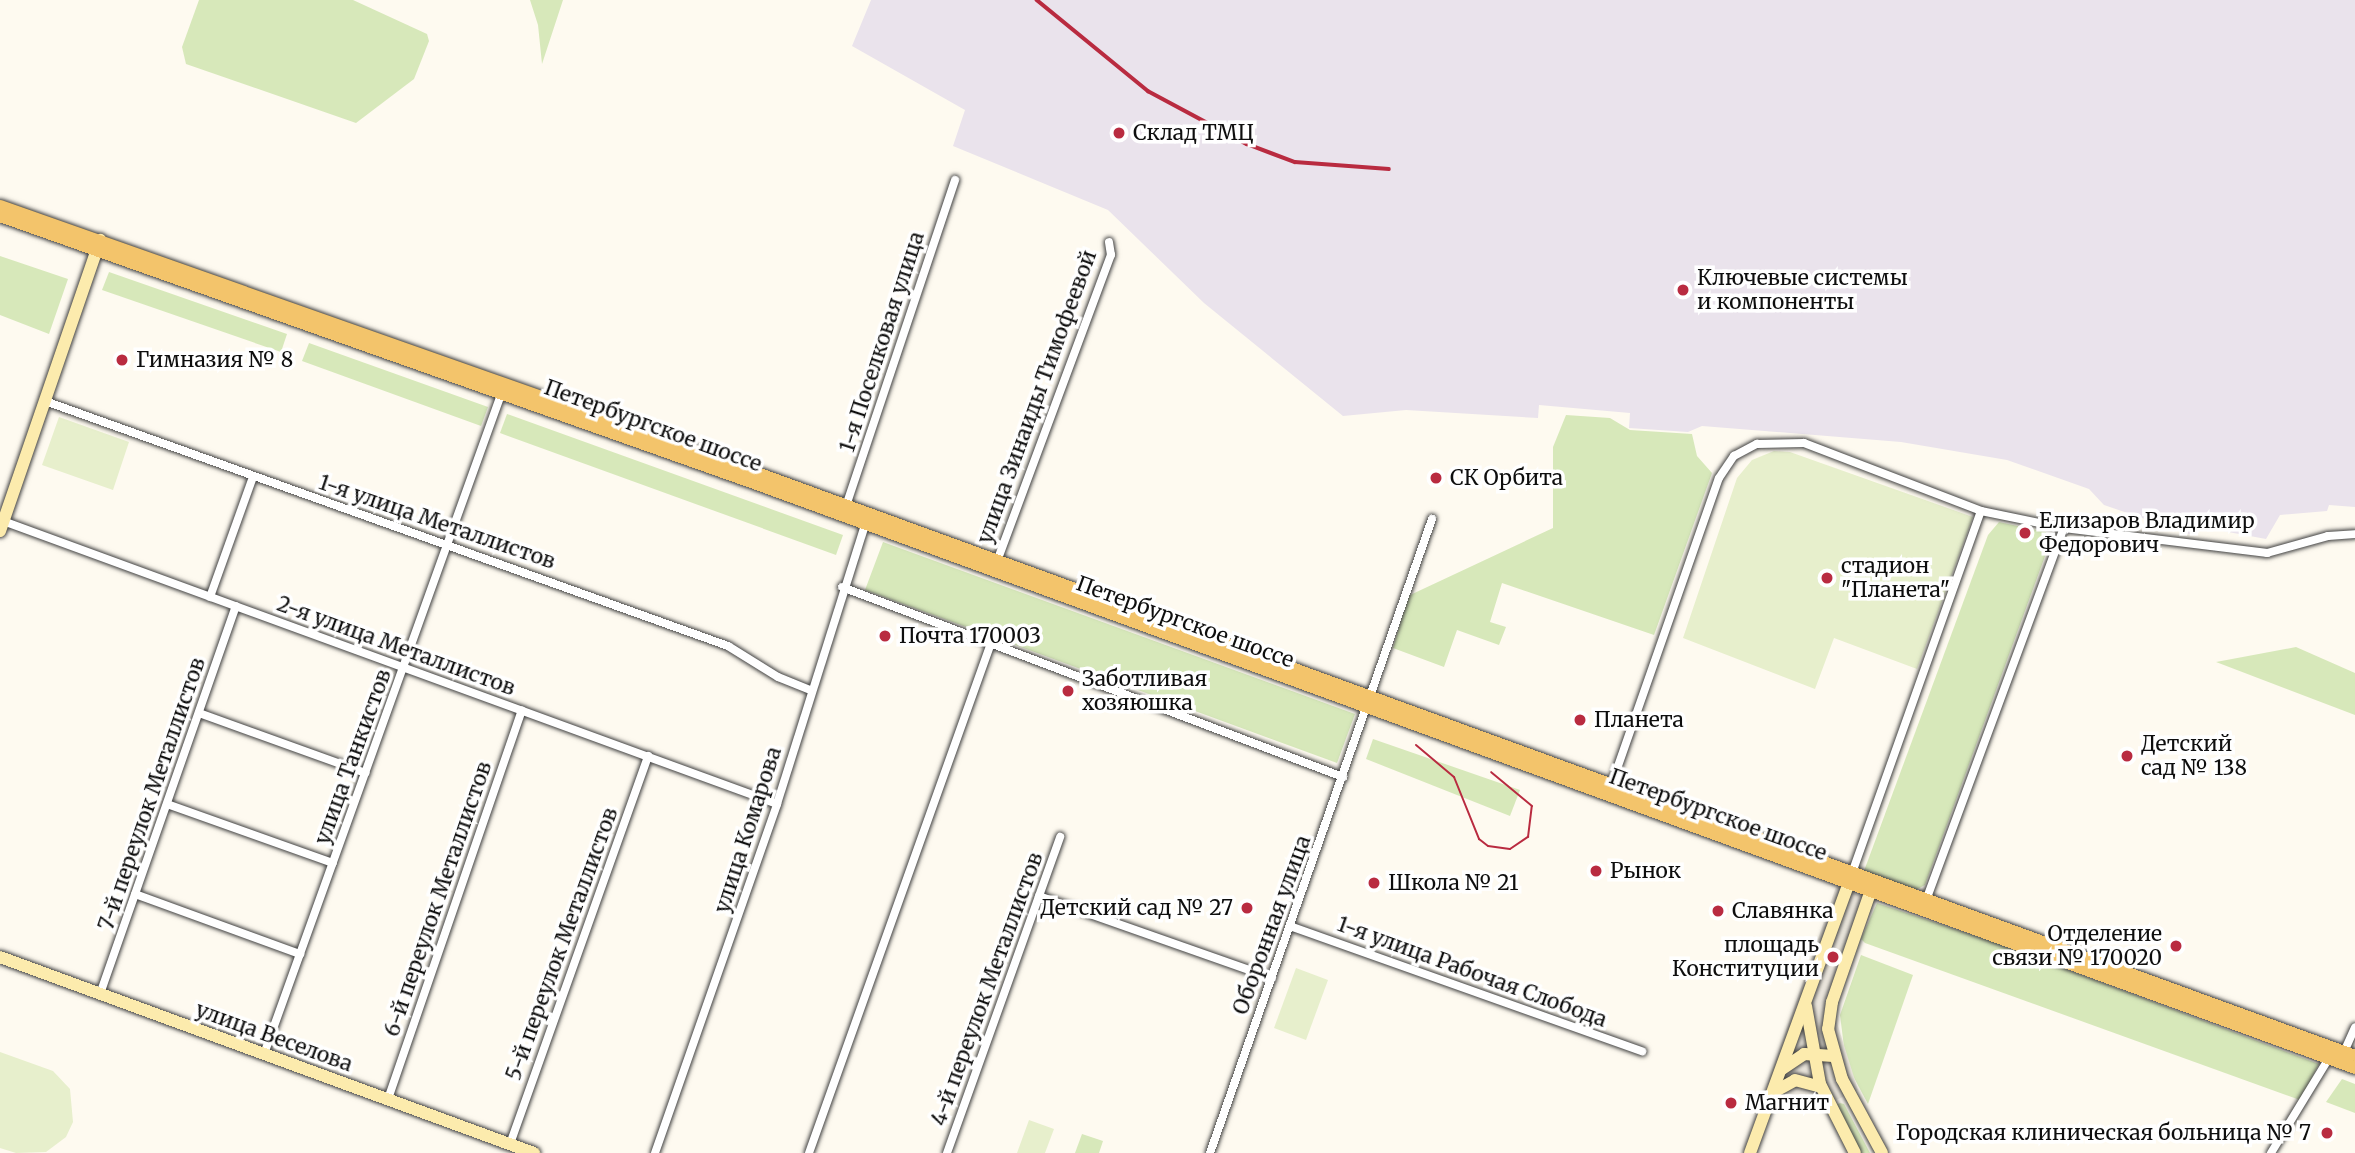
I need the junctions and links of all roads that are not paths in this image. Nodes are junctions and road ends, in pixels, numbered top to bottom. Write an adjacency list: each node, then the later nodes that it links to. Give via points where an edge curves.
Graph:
1 (955, 180): 9 (street, 1-я Поселковая улица)
2 (0, 206): 5 (main road, Петербургское шоссе)
3 (0, 216): 5 (main road, Петербургское шоссе)
4 (1109, 242): 17 (street, улица Зинаиды Тимофеевой, via 1111,255)
5 (99, 245): 6 (main road, Петербургское шоссе); 7 (street); 9 (main road, Петербургское шоссе)
6 (502, 392): 9 (main road, Петербургское шоссе); 16 (street, улица Танкистов)
7 (45, 401): 8 (street, 1-я улица Металлистов); 13 (street)
8 (253, 477): 16 (street, 1-я улица Металлистов); 19 (street)
9 (844, 511): 12 (main road, Петербургское шоссе)
10 (1981, 511): 14 (street); 30 (street, via 1804,443 1765,442 1734,456 1718,481); 35 (street)
11 (1432, 519): 24 (street, Оборонная улица)
12 (866, 520): 17 (main road, Петербургское шоссе); 18 (street, улица Комарова)
13 (2, 526): 19 (street, 2-я улица Металлистов)
14 (2064, 528): 15 (street, via 2267,553); 39 (street)
15 (2355, 534)
16 (448, 542): 22 (street, улица Танкистов); 23 (street, 1-я улица Металлистов, via 728,646 778,677)
17 (995, 568): 24 (main road, Петербургское шоссе)
18 (842, 587): 21 (street); 23 (street, улица Комарова)
19 (211, 597): 20 (street, 2-я улица Металлистов)
20 (236, 606): 22 (street, 2-я улица Металлистов); 26 (street, 7-й переулок Металлистов)
21 (991, 643): 29 (street); 61 (street)
22 (403, 667): 25 (street, 2-я улица Металлистов); 28 (street, улица Танкистов)
23 (811, 690): 32 (street, улица Комарова)
24 (1369, 704): 29 (street, Оборонная улица); 30 (main road, Петербургское шоссе)
25 (522, 710): 27 (street, 2-я улица Металлистов); 57 (street, 6-й переулок Металлистов)
26 (199, 713): 28 (street); 31 (street, 7-й переулок Металлистов)
27 (648, 756): 32 (street, 2-я улица Металлистов); 58 (street, 5-й переулок Металлистов)
28 (366, 773): 34 (street, улица Танкистов)
29 (1343, 776): 40 (street, Оборонная улица)
30 (1610, 790): 35 (main road, Петербургское шоссе)
31 (167, 804): 34 (street); 37 (street, 7-й переулок Металлистов)
32 (777, 804): 60 (street, улица Комарова)
33 (1060, 837): 38 (street, 4-й переулок Металлистов)
34 (333, 863): 41 (street, улица Танкистов)
35 (1855, 877): 36 (main road, Петербургское шоссе); 39 (main road, Петербургское шоссе); 45 (street)
36 (1871, 890): 39 (main road, Петербургское шоссе); 51 (street, via 1830,1007)
37 (135, 894): 41 (street); 44 (street, 7-й переулок Металлистов)
38 (1039, 896): 43 (street); 62 (street, 4-й переулок Металлистов)
39 (1925, 904): 50 (main road, Петербургское шоссе); 52 (main road, Петербургское шоссе)
40 (1290, 926): 43 (street, Оборонная улица); 47 (street, 1-я улица Рабочая Слобода)
41 (300, 954): 49 (street, улица Танкистов)
42 (0, 957): 44 (street, улица Веселова)
43 (1272, 978): 63 (street, Оборонная улица)
44 (100, 994): 49 (street, улица Веселова)
45 (1806, 998): 48 (street); 54 (street)
46 (2355, 1027): 50 (street)
47 (1642, 1051)
48 (1811, 1052): 51 (street); 54 (street, via 1794,1058); 55 (street)
49 (264, 1054): 57 (street, улица Веселова)
50 (2349, 1054): 52 (main road)
51 (1833, 1056): 66 (street)
52 (2329, 1058): 53 (main road, Петербургское шоссе); 67 (street)
53 (2355, 1068)
54 (1779, 1072): 56 (street)
55 (1821, 1087): 56 (street, via 1791,1081); 65 (street)
56 (1772, 1093): 64 (street)
57 (388, 1099): 58 (street, улица Веселова)
58 (510, 1144): 59 (street, улица Веселова)
59 (534, 1153)
60 (655, 1153)
61 (809, 1153)
62 (947, 1153)
63 (1210, 1153)
64 (1751, 1153)
65 (1855, 1153)
66 (1882, 1153)
67 (2271, 1153)

